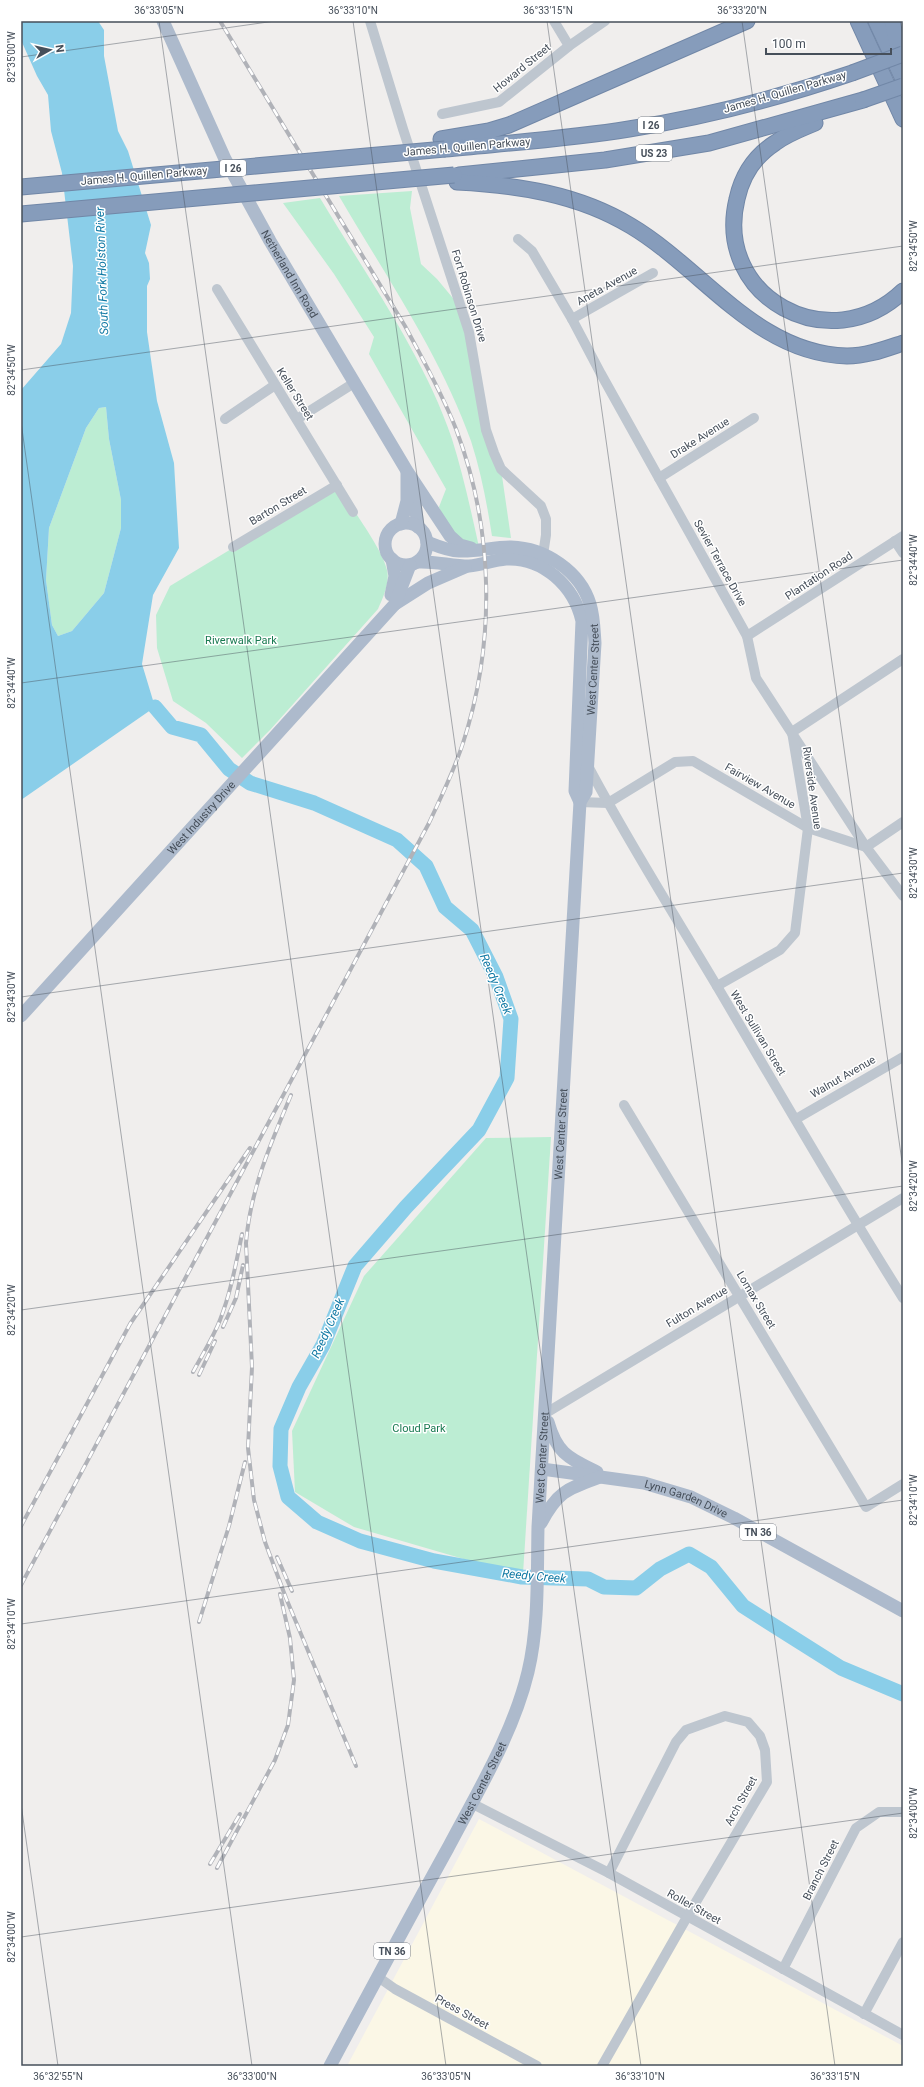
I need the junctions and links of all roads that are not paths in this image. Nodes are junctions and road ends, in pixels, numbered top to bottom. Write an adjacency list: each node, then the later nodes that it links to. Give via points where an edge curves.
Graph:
1 (163, 21): 29 (main road, Netherland Inn Road, via 244,197)
2 (370, 21): 46 (street, Fort Robinson Drive, via 469,332 488,436 501,468 541,506 546,519)
3 (554, 21): 9 (street, Howard Street)
4 (605, 21): 9 (street, Howard Street)
5 (747, 21): 17 (highway, via 509,125)
6 (858, 21): 16 (highway)
7 (876, 21): 12 (highway)
8 (892, 21): 11 (highway)
9 (569, 46): 15 (street, Howard Street, via 499,102)
10 (903, 54): 17 (highway, James H. Quillen Parkway / I 26, bridge, via 807,89 746,106 680,120 571,137)
11 (903, 69)
12 (903, 79)
13 (903, 86): 14 (highway, US 23, bridge)
14 (856, 102): 18 (highway, US 23, via 709,143 597,161); 24 (highway, via 774,143 752,165 743,179 735,206 735,237 738,251 751,278 770,299 794,314 811,319 826,322 857,319 885,307)
15 (442, 114)
16 (902, 117)
17 (443, 144): 19 (highway, James H. Quillen Parkway / I 26, bridge, via 370,156)
18 (456, 179): 20 (highway, US 23, bridge, via 412,179); 28 (highway, via 544,192 600,210 658,244 761,328 794,345)
19 (21, 187)
20 (21, 214)
21 (518, 239): 25 (street, Sevier Terrace Drive, via 532,251)
22 (653, 273): 25 (street, Aneta Avenue)
23 (217, 289): 30 (street, Keller Street)
24 (903, 291)
25 (572, 319): 35 (street, Sevier Terrace Drive)
26 (903, 333): 28 (highway, via 874,345)
27 (903, 343): 28 (highway, via 862,355)
28 (823, 353)
29 (354, 383): 33 (street); 34 (main road, Netherland Inn Road)
30 (275, 385): 32 (street); 33 (street, Keller Street)
31 (754, 418): 35 (street, Drake Avenue)
32 (225, 419)
33 (297, 419): 36 (street, Keller Street)
34 (410, 474): 38 (main road); 39 (main road, Netherland Inn Road); 43 (main road, via 450,536 460,545)
35 (659, 478): 51 (street, Sevier Terrace Drive)
36 (336, 485): 37 (street, Keller Street); 42 (street, Barton Street)
37 (353, 512)
38 (401, 524): 39 (main road, via 409,523); 45 (main road, via 392,529 386,542 386,550)
39 (418, 527): 41 (main road)
40 (899, 538): 44 (street); 51 (street, Plantation Road)
41 (427, 542): 43 (main road, West Center Street, via 460,552); 47 (main road, via 427,550)
42 (233, 547)
43 (477, 549): 46 (main road, West Center Street, via 512,547 530,550)
44 (903, 553)
45 (392, 559): 47 (main road, via 403,565); 50 (main road, West Industry Drive, via 395,576 389,602)
46 (542, 560): 48 (main road, West Center Street, via 507,559); 54 (main road, West Center Street, via 561,565 580,585 594,621 595,643); 55 (main road, West Center Street, via 567,588 580,611 582,621 575,791)
47 (414, 563): 48 (main road, West Center Street); 49 (main road, West Industry Drive)
48 (469, 566): 49 (main road, via 428,583)
49 (395, 604): 50 (main road, West Industry Drive)
50 (381, 620): 62 (main road, West Industry Drive)
51 (747, 636): 53 (street, Sevier Terrace Drive, via 756,678)
52 (903, 659): 53 (street)
53 (792, 732): 58 (street, Riverside Avenue); 59 (street, Sevier Terrace Drive)
54 (587, 764): 55 (main road, West Center Street, via 586,792); 56 (street, West Sullivan Street)
55 (580, 802): 56 (street); 70 (main road, West Center Street)
56 (608, 803): 58 (street, Fairview Avenue, via 675,762 693,761); 61 (street, West Sullivan Street)
57 (903, 822): 59 (street)
58 (808, 828): 59 (street, Fairview Avenue); 61 (street, Riverside Avenue, via 795,934 780,950)
59 (866, 847): 60 (street, Sevier Terrace Drive)
60 (903, 896)
61 (717, 986): 65 (street, West Sullivan Street)
62 (21, 1016)
63 (903, 1057): 65 (street, Walnut Avenue)
64 (624, 1105): 68 (street, Lomax Street)
65 (796, 1119): 67 (street, West Sullivan Street)
66 (903, 1198): 67 (street, Fulton Avenue)
67 (858, 1226): 68 (street, Fulton Avenue); 69 (street, West Sullivan Street)
68 (739, 1296): 70 (street, Fulton Avenue); 73 (street, Lomax Street, via 866,1507)
69 (903, 1298)
70 (546, 1413): 71 (main road, West Center Street); 72 (main road, via 552,1437 560,1451 568,1458)
71 (542, 1469): 72 (main road, Lynn Garden Drive / TN 36); 74 (main road, West Center Street / TN 36)
72 (604, 1476): 74 (main road, via 565,1491 550,1506); 75 (main road, Lynn Garden Drive / TN 36, via 644,1483 691,1497 734,1518)
73 (903, 1484)
74 (538, 1528): 76 (main road, West Center Street / TN 36, via 534,1631 528,1671 518,1708)
75 (903, 1612)
76 (471, 1803): 78 (street, Roller Street); 82 (main road, West Center Street / TN 36)
77 (903, 1812): 81 (street, Branch Street, via 879,1812 856,1828)
78 (608, 1874): 79 (street, Roller Street); 79 (street, Arch Street, via 676,1742 686,1730 725,1716 748,1722 760,1736 765,1750 767,1782)
79 (687, 1917): 81 (street, Roller Street); 87 (street, Arch Street)
80 (903, 1942): 83 (street)
81 (783, 1968): 83 (street, Roller Street)
82 (378, 1977): 85 (main road, West Center Street / TN 36); 86 (street, Press Street, via 395,1989)
83 (864, 2014): 84 (street, Roller Street)
84 (903, 2035)
85 (330, 2066)
86 (537, 2066)
87 (602, 2066)

